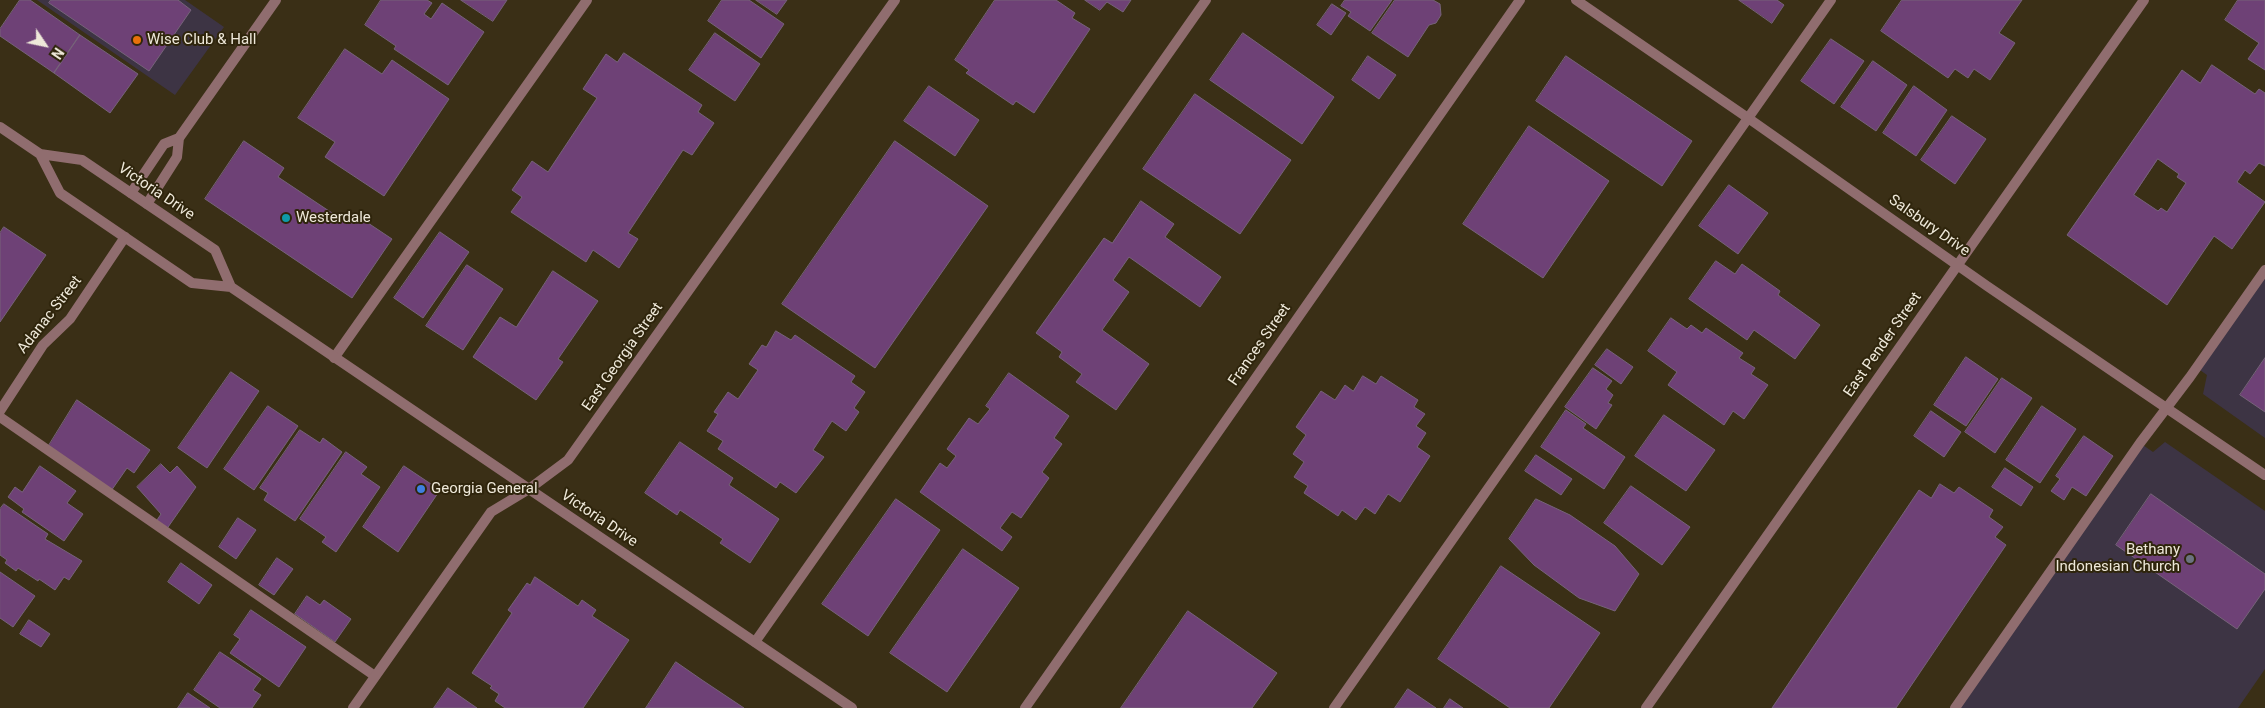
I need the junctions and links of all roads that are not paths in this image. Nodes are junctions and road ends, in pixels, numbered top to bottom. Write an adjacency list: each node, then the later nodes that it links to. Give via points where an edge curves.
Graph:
1 (276, 0): 11 (street)
2 (586, 0): 19 (street)
3 (895, 0): 24 (street, East Georgia Street, via 568,460)
4 (1206, 0): 25 (street)
5 (1520, 0): 29 (street, Frances Street)
6 (1576, 0): 9 (street, Salsbury Drive)
7 (1831, 0): 9 (street)
8 (2144, 0): 16 (street, East Pender Street)
9 (1748, 118): 16 (street, Salsbury Drive); 30 (street)
10 (0, 127): 12 (street, Victoria Drive)
11 (179, 138): 13 (street, via 164,144); 14 (street, via 177,158)
12 (40, 154): 13 (street, Victoria Drive, via 82,160); 15 (street, Victoria Drive, via 60,193)
13 (131, 193): 14 (street, Victoria Drive)
14 (147, 204): 18 (street, Victoria Drive, via 215,250)
15 (125, 237): 18 (street, Victoria Drive, via 192,283); 21 (street, Adanac Street, via 70,319 43,345)
16 (1958, 265): 20 (street, Salsbury Drive); 31 (street, East Pender Street)
17 (2265, 270): 20 (street)
18 (231, 287): 19 (street, Victoria Drive)
19 (334, 358): 24 (street, Victoria Drive)
20 (2167, 406): 23 (street, Salsbury Drive); 32 (street)
21 (0, 411)
22 (0, 417): 26 (street)
23 (2265, 475)
24 (529, 489): 25 (street, Victoria Drive); 26 (street, East Georgia Street, via 491,512)
25 (755, 642): 28 (street, Victoria Drive)
26 (375, 676): 27 (street, East Georgia Street)
27 (353, 708)
28 (852, 708)
29 (1025, 708)
30 (1334, 708)
31 (1646, 708)
32 (1955, 708)

